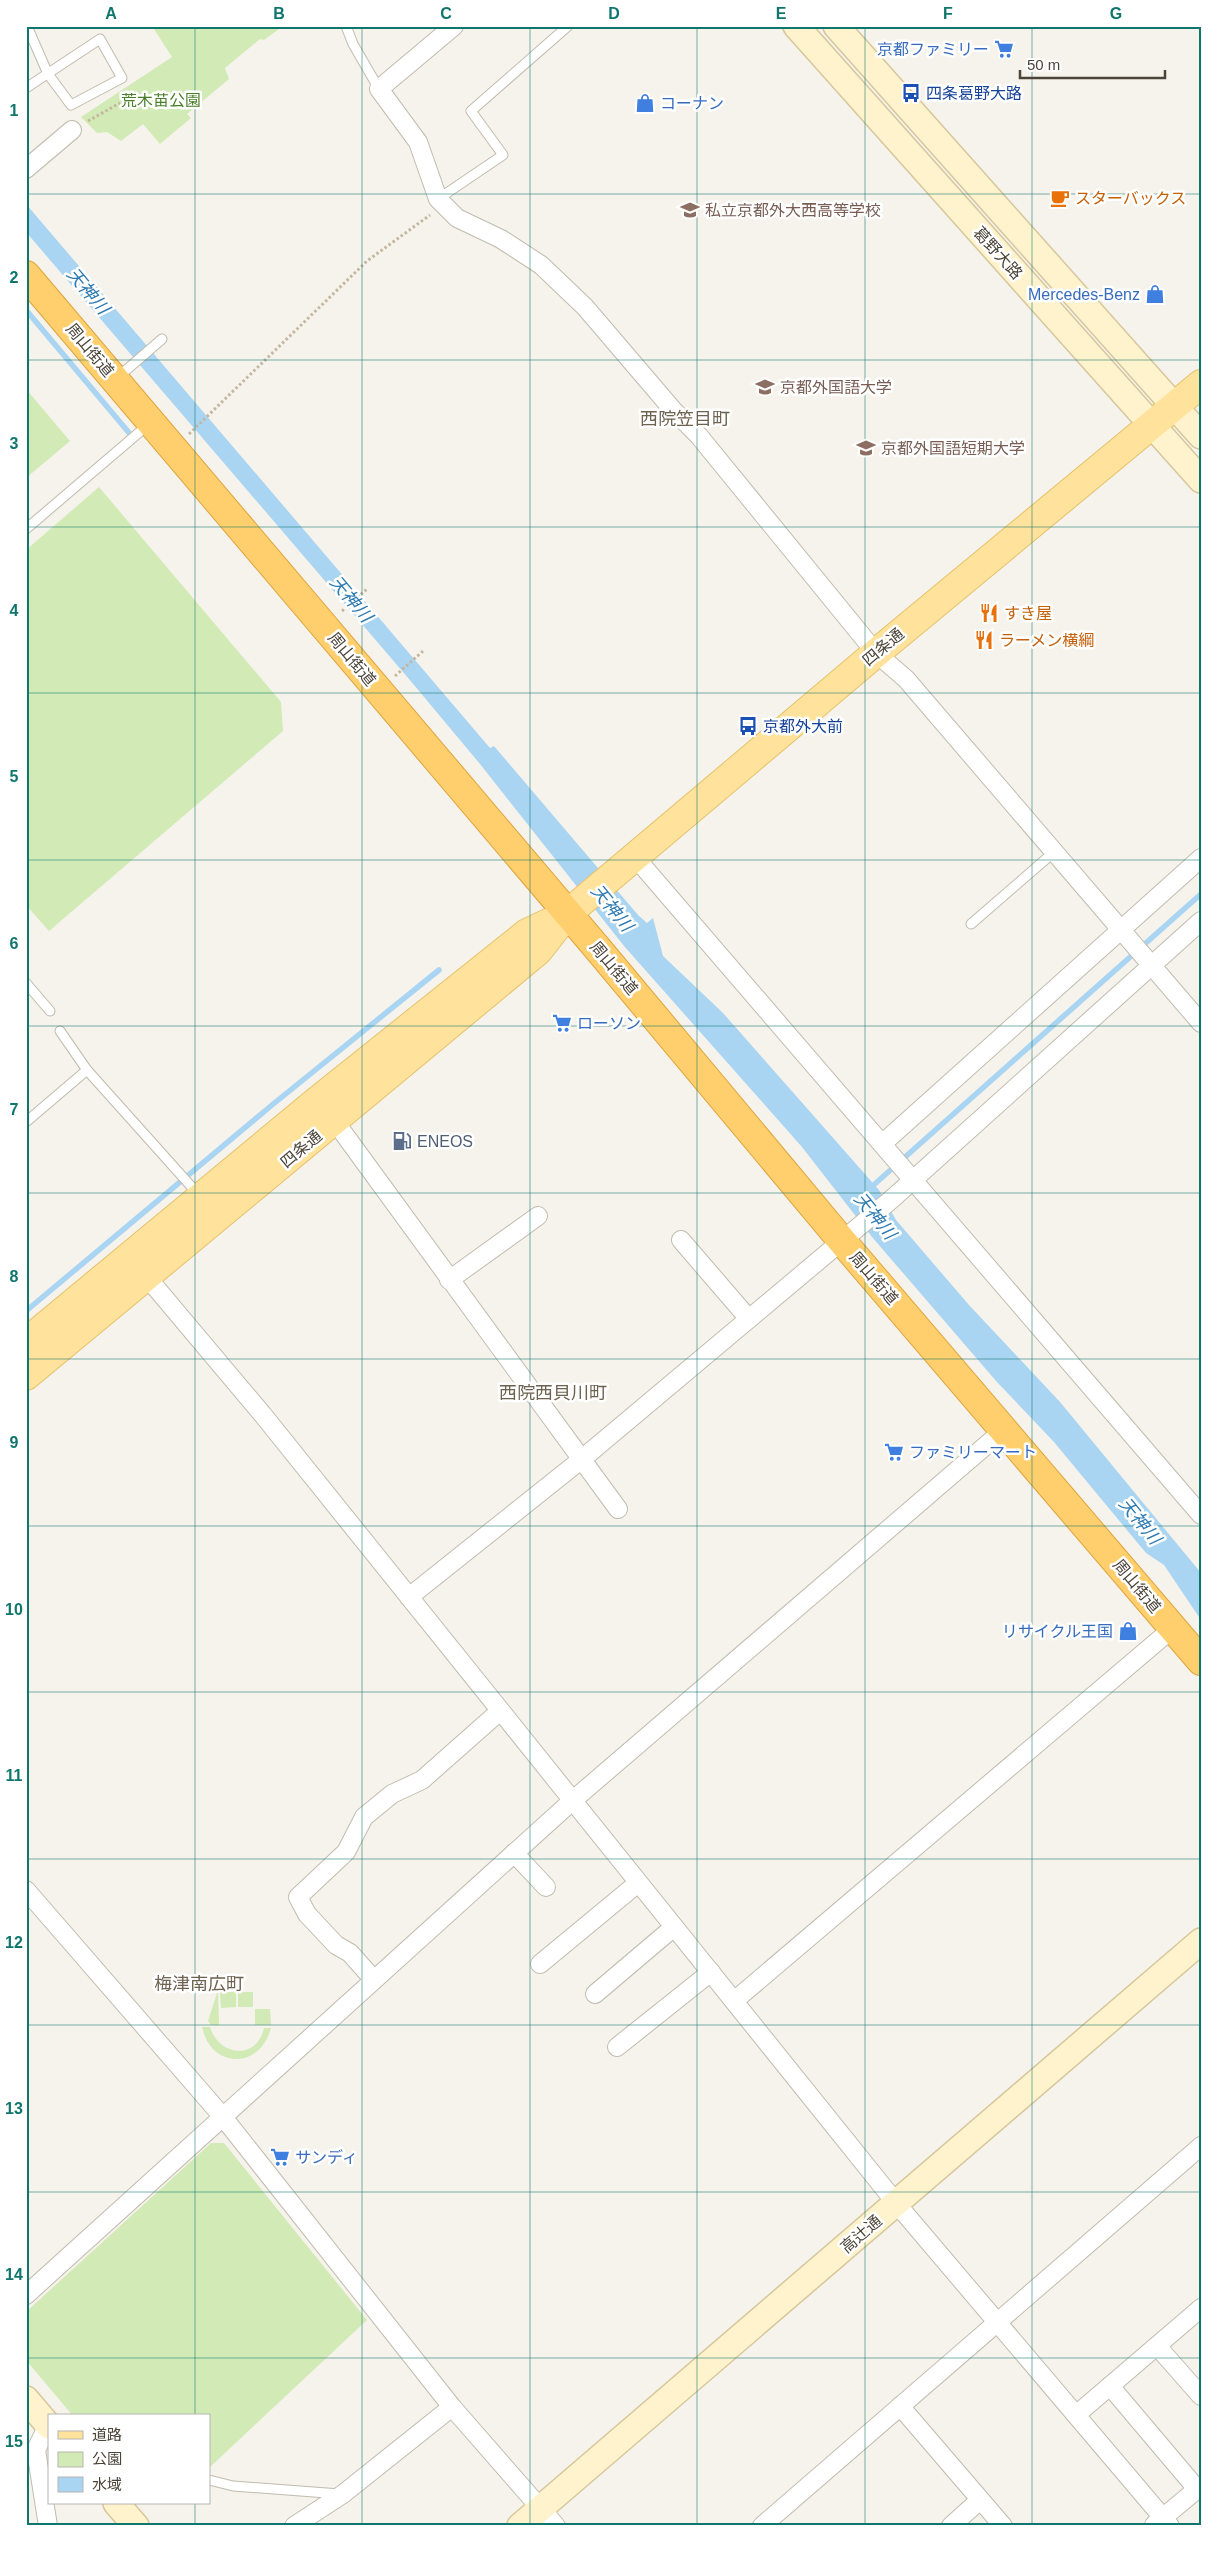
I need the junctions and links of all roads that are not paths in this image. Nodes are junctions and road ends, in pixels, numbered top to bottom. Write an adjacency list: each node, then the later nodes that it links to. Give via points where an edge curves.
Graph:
1 (28, 26): 7 (lane)
2 (346, 26): 9 (lane)
3 (454, 26): 9 (street)
4 (568, 26): 12 (lane, via 471,111 504,155)
5 (796, 26): 19 (street, 葛野大路)
6 (836, 26): 17 (street, 葛野大路)
7 (48, 74): 7 (lane, via 71,105 122,78 100,39); 8 (lane)
8 (26, 88)
9 (379, 89): 12 (street, via 418,142)
10 (72, 130): 11 (street)
11 (26, 169)
12 (441, 203): 23 (street, via 458,218 501,239 541,265 585,307 699,436)
13 (26, 275): 15 (highway, 周山街道)
14 (162, 339): 15 (lane)
15 (120, 375): 18 (highway, 周山街道)
16 (1201, 384): 17 (main road, 四条通)
17 (1174, 406): 19 (main road, 四条通); 20 (street, 葛野大路)
18 (151, 423): 22 (lane); 27 (highway, 周山街道)
19 (1151, 424): 21 (street, 葛野大路); 23 (main road, 四条通)
20 (1201, 436)
21 (1201, 480)
22 (26, 529)
23 (876, 653): 24 (street, via 906,679); 25 (main road, 四条通)
24 (1054, 852): 29 (lane); 30 (street)
25 (635, 857): 27 (main road, 四条通); 40 (street)
26 (1201, 858): 30 (street)
27 (575, 908): 37 (main road, 四条通, via 526,933); 38 (main road, 四条通, via 540,950); 44 (highway, 周山街道)
28 (1201, 920): 31 (street)
29 (971, 924)
30 (1121, 930): 31 (street); 40 (street)
31 (1151, 965): 34 (street); 41 (street)
32 (26, 983): 33 (lane)
33 (50, 1011)
34 (1201, 1023)
35 (60, 1032): 36 (lane)
36 (87, 1070): 39 (lane); 42 (lane)
37 (318, 1100): 38 (street); 42 (main road, 四条通)
38 (334, 1121): 46 (main road, 四条通); 47 (street)
39 (26, 1122)
40 (886, 1148): 41 (street)
41 (910, 1176): 44 (street, via 893,1198); 54 (street)
42 (194, 1190): 46 (main road, 四条通)
43 (538, 1216): 47 (street)
44 (850, 1234): 48 (street); 51 (highway, 周山街道)
45 (681, 1240): 48 (street)
46 (138, 1266): 49 (main road, 四条通); 50 (main road, 四条通); 55 (street)
47 (449, 1280): 52 (street)
48 (749, 1319): 52 (street)
49 (26, 1342)
50 (26, 1376)
51 (1005, 1430): 56 (highway, 周山街道); 59 (street)
52 (582, 1459): 53 (street); 55 (street)
53 (618, 1509)
54 (1201, 1515)
55 (409, 1597): 58 (street)
56 (1173, 1628): 57 (highway, 周山街道); 70 (street)
57 (1201, 1661)
58 (500, 1711): 59 (street); 68 (street, via 422,1780 392,1794 364,1817 346,1852 298,1897 307,1914)
59 (572, 1801): 60 (street); 61 (street)
60 (514, 1853): 62 (street); 68 (street)
61 (638, 1883): 64 (street); 66 (street)
62 (546, 1887)
63 (26, 1890): 72 (street)
64 (674, 1927): 67 (street); 69 (street)
65 (1201, 1941): 74 (street, 高辻通)
66 (540, 1964)
67 (711, 1972): 70 (street); 71 (street)
68 (374, 1980): 72 (street)
69 (595, 1994)
70 (734, 2001): 74 (street)
71 (618, 2047)
72 (223, 2117): 75 (street); 83 (street)
73 (1201, 2146): 77 (street)
74 (896, 2203): 77 (street); 91 (street, 高辻通)
75 (26, 2295)
76 (1201, 2308): 78 (street)
77 (997, 2322): 82 (street); 84 (street)
78 (1157, 2346): 79 (street); 80 (street)
79 (1110, 2386): 84 (street); 87 (street)
80 (1201, 2396)
81 (26, 2399): 85 (street)
82 (900, 2406): 89 (street); 97 (street)
83 (452, 2407): 88 (street); 91 (street)
84 (1076, 2415): 92 (street)
85 (48, 2425): 93 (street, via 36,2450)
86 (210, 2480): 88 (lane, via 234,2486)
87 (1199, 2488): 92 (street)
88 (343, 2494): 95 (street)
89 (980, 2500): 98 (street); 99 (street)
90 (117, 2504): 94 (street)
91 (548, 2517): 96 (street, 高辻通)
92 (1162, 2523)
93 (48, 2526)
94 (136, 2526)
95 (294, 2526)
96 (520, 2526)
97 (762, 2526)
98 (951, 2526)
99 (1003, 2526)

